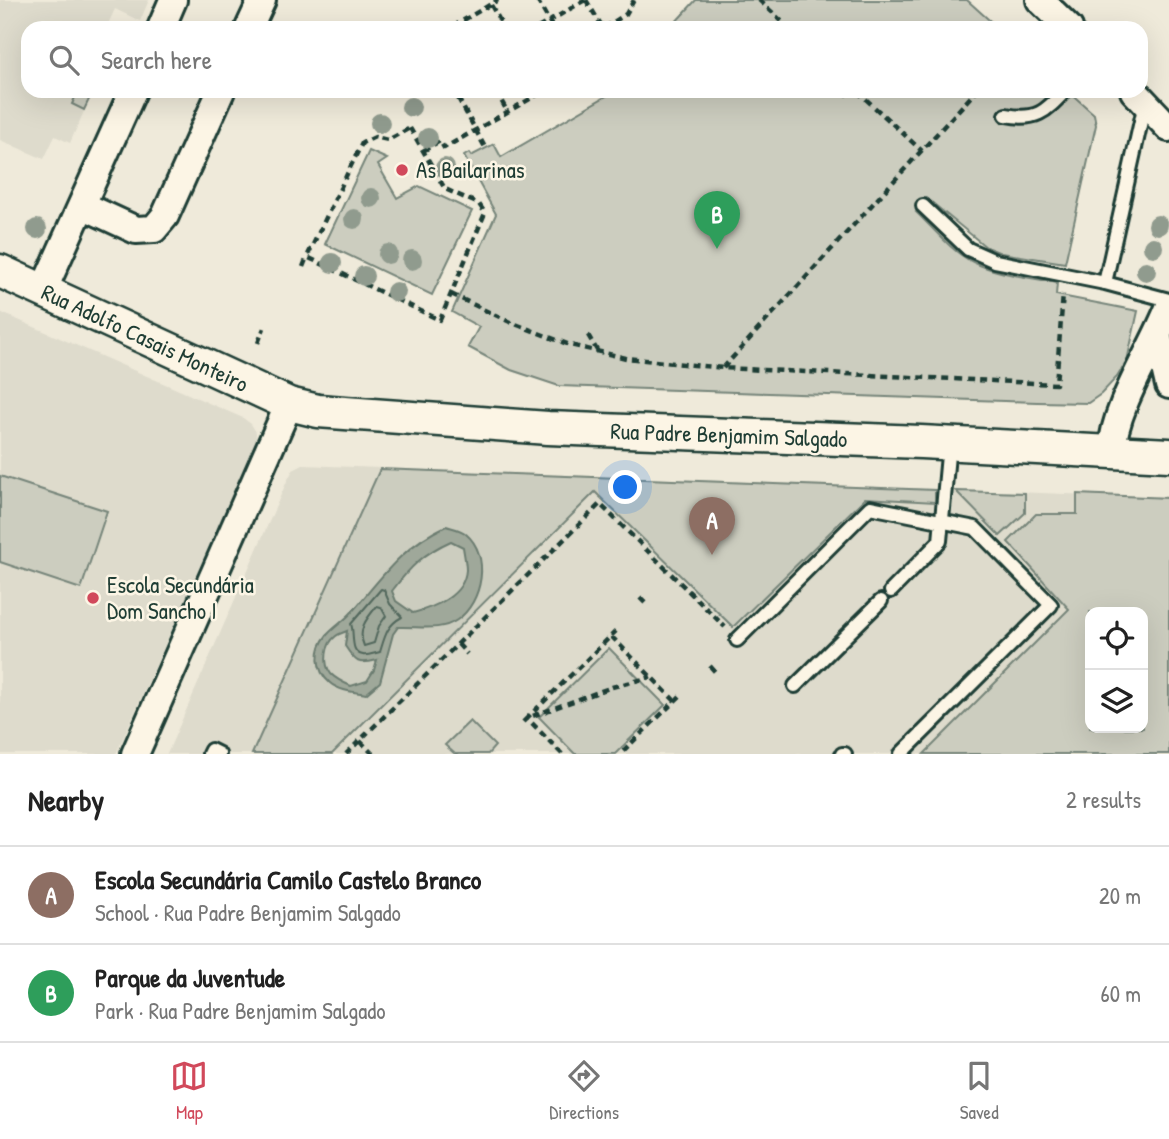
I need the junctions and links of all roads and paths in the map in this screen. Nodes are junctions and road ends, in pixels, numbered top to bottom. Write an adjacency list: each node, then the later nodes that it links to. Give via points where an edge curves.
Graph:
1 (173, 0): 10 (street)
2 (262, 0): 11 (street)
3 (498, 0): 9 (path)
4 (537, 0): 14 (path)
5 (586, 0): 14 (path); 15 (path)
6 (634, 0): 16 (path, via 626,14)
7 (759, 0): 17 (path)
8 (1040, 0): 18 (street)
9 (491, 4): 12 (path); 13 (path)
10 (164, 21)
11 (252, 21)
12 (462, 21)
13 (501, 21)
14 (549, 21)
15 (599, 21)
16 (614, 21)
17 (782, 21)
18 (1062, 21)
19 (130, 98): 36 (street)
20 (218, 98): 36 (street, via 165,216 153,229 136,230)
21 (458, 98): 32 (path)
22 (500, 98): 29 (path)
23 (532, 98): 29 (path)
24 (865, 98): 35 (path)
25 (970, 98): 35 (path)
26 (1058, 98): 30 (lane, via 1047,110 1024,119)
27 (1140, 98): 42 (lane)
28 (1141, 98): 31 (street)
29 (508, 113): 32 (path)
30 (1006, 115)
31 (1169, 128)
32 (477, 131): 33 (path); 34 (path, via 444,148 440,141)
33 (486, 149)
34 (423, 151): 38 (path, via 410,128 388,140 375,136 362,143); 44 (path, via 445,189 479,204 485,213)
35 (922, 151): 52 (path)
36 (82, 205): 43 (street)
37 (923, 206): 41 (lane, via 968,249 995,261)
38 (307, 257): 39 (path); 44 (path, via 440,320)
39 (303, 267)
40 (0, 271): 43 (street, Rua Adolfo Casais Monteiro)
41 (1065, 276): 42 (lane); 52 (path, via 1056,384)
42 (1105, 283): 45 (lane)
43 (43, 291): 54 (street, Rua Adolfo Casais Monteiro)
44 (451, 294): 51 (path, via 510,322)
45 (1169, 300)
46 (1169, 309): 49 (street)
47 (264, 328): 50 (path)
48 (588, 335): 51 (path)
49 (1158, 338): 53 (street); 56 (street, via 1126,400)
50 (258, 343)
51 (598, 353): 52 (path)
52 (723, 368)
53 (1169, 385)
54 (289, 404): 55 (street, Rua Padre Benjamim Salgado, via 372,417 520,426); 76 (street)
55 (949, 444): 56 (street, Rua Padre Benjamim Salgado); 58 (lane)
56 (1112, 451): 57 (street, Rua Padre Benjamim Salgado)
57 (1169, 455)
58 (942, 523): 59 (lane, via 940,541); 65 (lane, via 870,508); 83 (lane, via 975,528 1051,606)
59 (891, 591)
60 (640, 598): 62 (path)
61 (881, 601): 71 (lane)
62 (645, 603)
63 (618, 629): 64 (path)
64 (611, 636): 70 (path); 74 (path)
65 (737, 640): 66 (path, via 600,504)
66 (458, 645): 67 (path); 75 (path)
67 (467, 654)
68 (710, 666): 69 (path)
69 (717, 674)
70 (651, 677): 73 (path); 74 (path)
71 (795, 686)
72 (683, 693): 73 (path)
73 (675, 701): 82 (path)
74 (525, 720): 81 (path)
75 (360, 741): 79 (path); 80 (path)
76 (135, 754)
77 (209, 754): 78 (lane, via 211,750)
78 (219, 754)
79 (346, 754)
80 (373, 754)
81 (561, 754)
82 (620, 754)
83 (901, 754)

